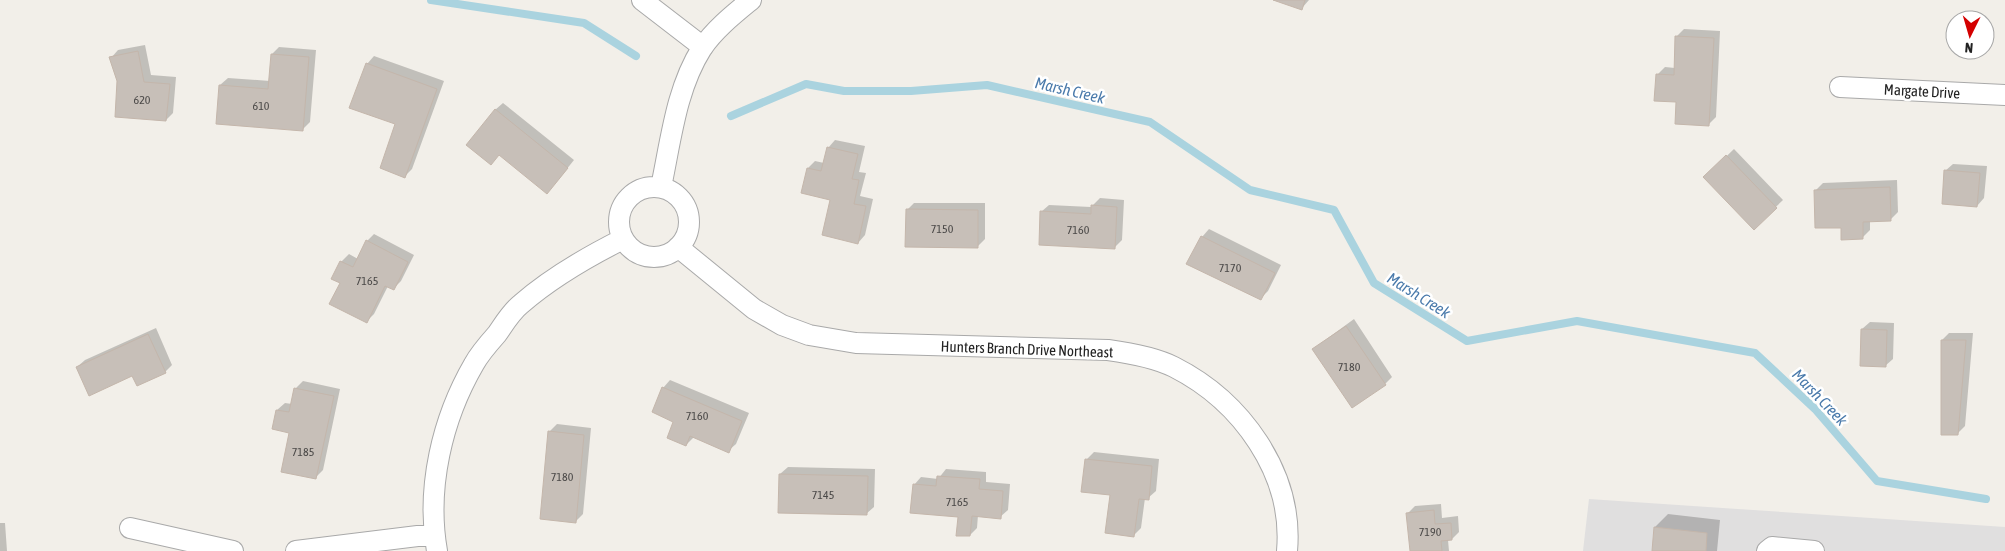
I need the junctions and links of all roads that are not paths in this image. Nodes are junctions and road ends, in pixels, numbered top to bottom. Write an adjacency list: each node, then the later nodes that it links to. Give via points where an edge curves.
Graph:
1 (642, 0): 3 (street)
2 (751, 0): 3 (street)
3 (703, 47): 6 (street, via 686,77)
4 (1840, 88): 5 (street, Margate Drive)
5 (2005, 95)
6 (661, 187): 7 (street, via 638,190 628,198 620,218); 8 (street, via 678,195 689,213 686,237)
7 (623, 239): 8 (street, via 633,249 649,256 669,254); 10 (street, via 583,259 519,305 474,363 454,406 441,446 434,492)
8 (678, 247): 13 (street, Hunters Branch Drive Northeast, via 754,309 809,336 856,343 1108,350 1141,355 1173,366 1208,387 1243,419 1265,453 1282,497)
9 (130, 528): 11 (street)
10 (435, 542): 12 (street)
11 (233, 551)
12 (296, 551)
13 (1287, 551)
14 (1767, 551): 15 (street, via 1772,548)
15 (1814, 551)

